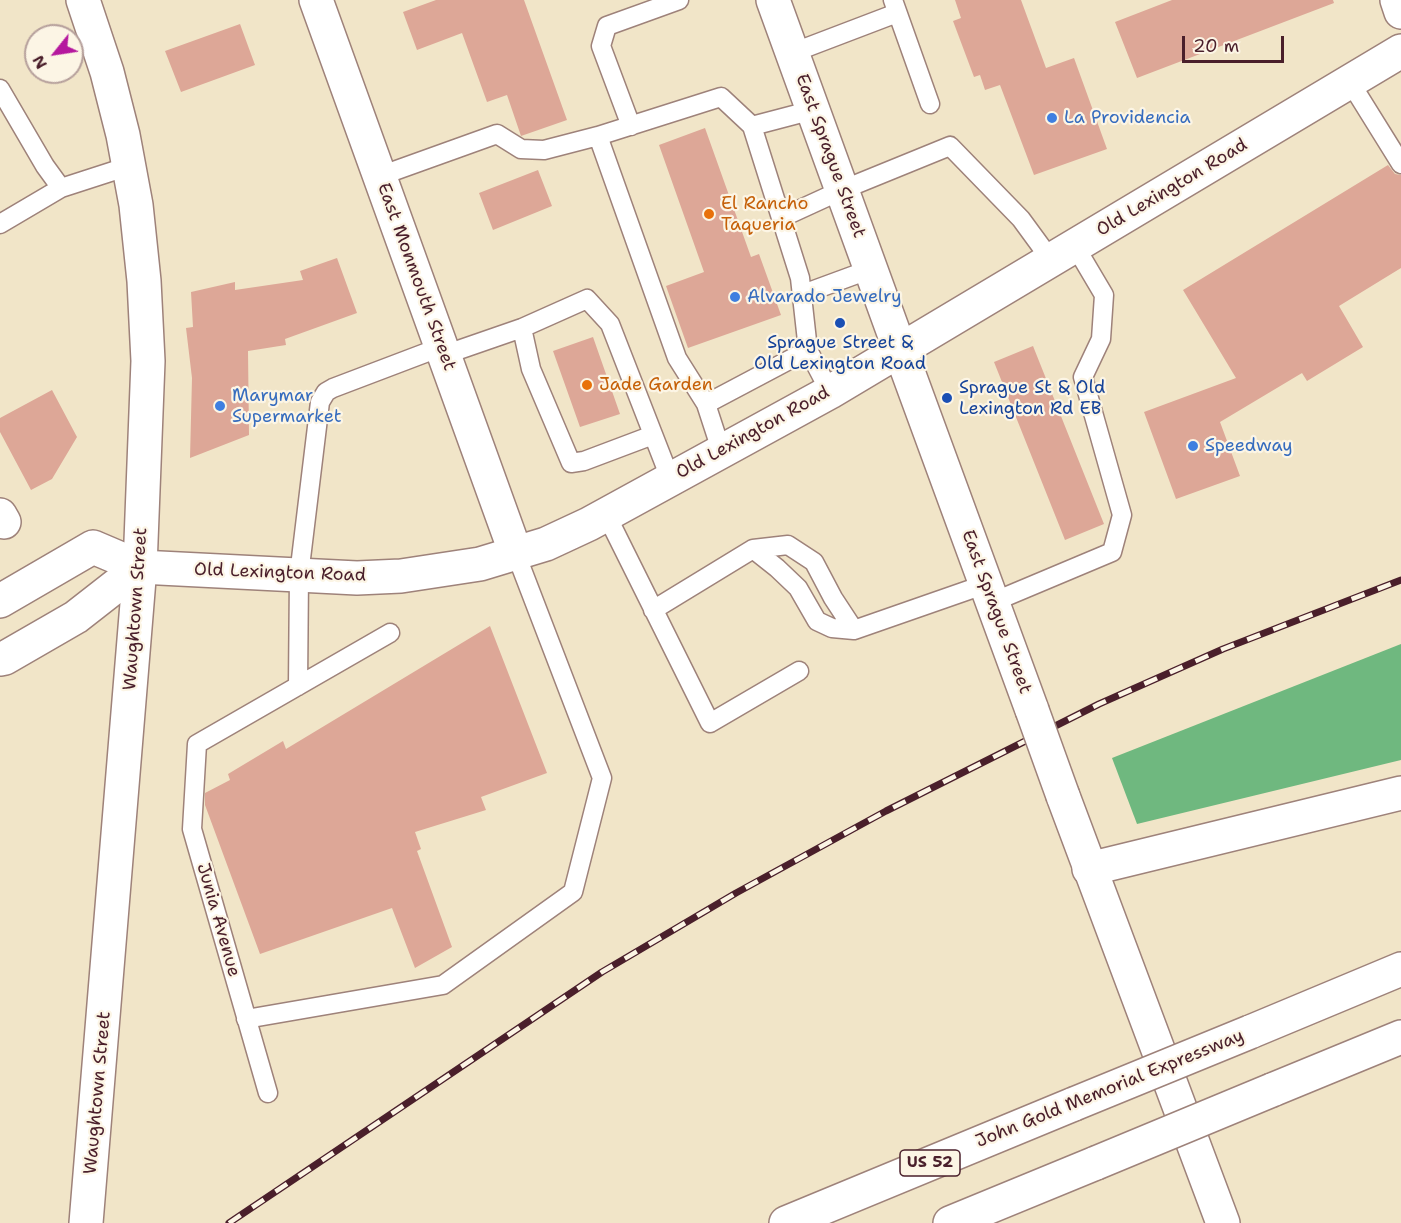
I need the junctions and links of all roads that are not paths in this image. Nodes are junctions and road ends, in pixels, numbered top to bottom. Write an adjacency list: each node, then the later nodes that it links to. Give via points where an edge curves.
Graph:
1 (83, 0): 18 (main road, Waughtown Street, via 107,72)
2 (316, 0): 19 (main road, East Monmouth Street)
3 (679, 0): 14 (lane, via 607,26 601,46)
4 (773, 0): 9 (main road, East Sprague Street)
5 (1397, 0): 7 (main road)
6 (895, 6): 9 (lane); 12 (lane)
7 (1401, 12)
8 (1401, 51): 10 (main road, Old Lexington Road)
9 (792, 53): 13 (main road, East Sprague Street)
10 (1350, 82): 17 (lane); 24 (main road, Old Lexington Road)
11 (0, 89): 20 (lane)
12 (930, 104)
13 (813, 110): 15 (lane); 21 (main road, East Sprague Street)
14 (632, 126): 15 (lane, via 721,97); 16 (lane)
15 (752, 126): 22 (lane)
16 (598, 136): 19 (lane, via 544,150 521,149 497,134); 32 (lane, via 677,358)
17 (1401, 164)
18 (129, 166): 20 (lane); 39 (main road, Waughtown Street, via 143,270 147,361)
19 (380, 176): 30 (main road, East Monmouth Street)
20 (61, 188): 23 (lane)
21 (842, 190): 22 (lane); 24 (lane, via 950,146 1021,219); 25 (main road, East Sprague Street)
22 (781, 218): 26 (lane)
23 (0, 224)
24 (1063, 253): 29 (main road, Old Lexington Road); 41 (lane, via 1104,295 1101,339 1083,377 1122,515 1112,552)
25 (871, 269): 26 (lane); 29 (main road, East Sprague Street)
26 (803, 294): 28 (lane)
27 (522, 328): 30 (lane); 33 (lane, via 587,299 610,324); 33 (lane, via 531,369 571,463)
28 (808, 350): 31 (lane); 32 (lane)
29 (900, 350): 31 (main road, Old Lexington Road); 41 (main road, East Sprague Street)
30 (443, 351): 38 (main road, East Monmouth Street); 40 (lane, via 326,392 320,402)
31 (830, 392): 34 (main road, Old Lexington Road)
32 (706, 404): 34 (lane)
33 (653, 435): 35 (lane)
34 (721, 450): 35 (main road, Old Lexington Road)
35 (670, 478): 36 (main road, Old Lexington Road)
36 (606, 514): 38 (main road, Old Lexington Road, via 546,544); 43 (lane)
37 (753, 549): 43 (lane); 44 (lane, via 798,588 817,621 832,628); 44 (lane, via 788,545 814,562)
38 (516, 554): 40 (main road, Old Lexington Road, via 480,564 401,576); 52 (lane, via 602,778 573,892 443,985)
39 (140, 567): 40 (main road, Old Lexington Road); 42 (main road, Old Lexington Road, via 93,547); 46 (main road, via 76,617); 55 (main road, Waughtown Street)
40 (299, 575): 48 (lane)
41 (990, 593): 44 (lane); 50 (main road, East Sprague Street, bridge)
42 (0, 601)
43 (653, 610): 47 (lane, via 710,723)
44 (855, 630)
45 (390, 633): 48 (lane)
46 (0, 659)
47 (799, 671)
48 (298, 686): 52 (lane, Junia Avenue, via 197,744 192,829)
49 (1401, 793): 50 (main road)
50 (1089, 869): 58 (main road, East Sprague Street)
51 (1401, 969): 56 (main road, John Gold Memorial Expressway / US 52, bridge)
52 (246, 1019): 54 (lane, Junia Avenue)
53 (1401, 1037): 57 (main road, bridge)
54 (268, 1093)
55 (86, 1223)
56 (786, 1223)
57 (950, 1223)
58 (1223, 1223)

